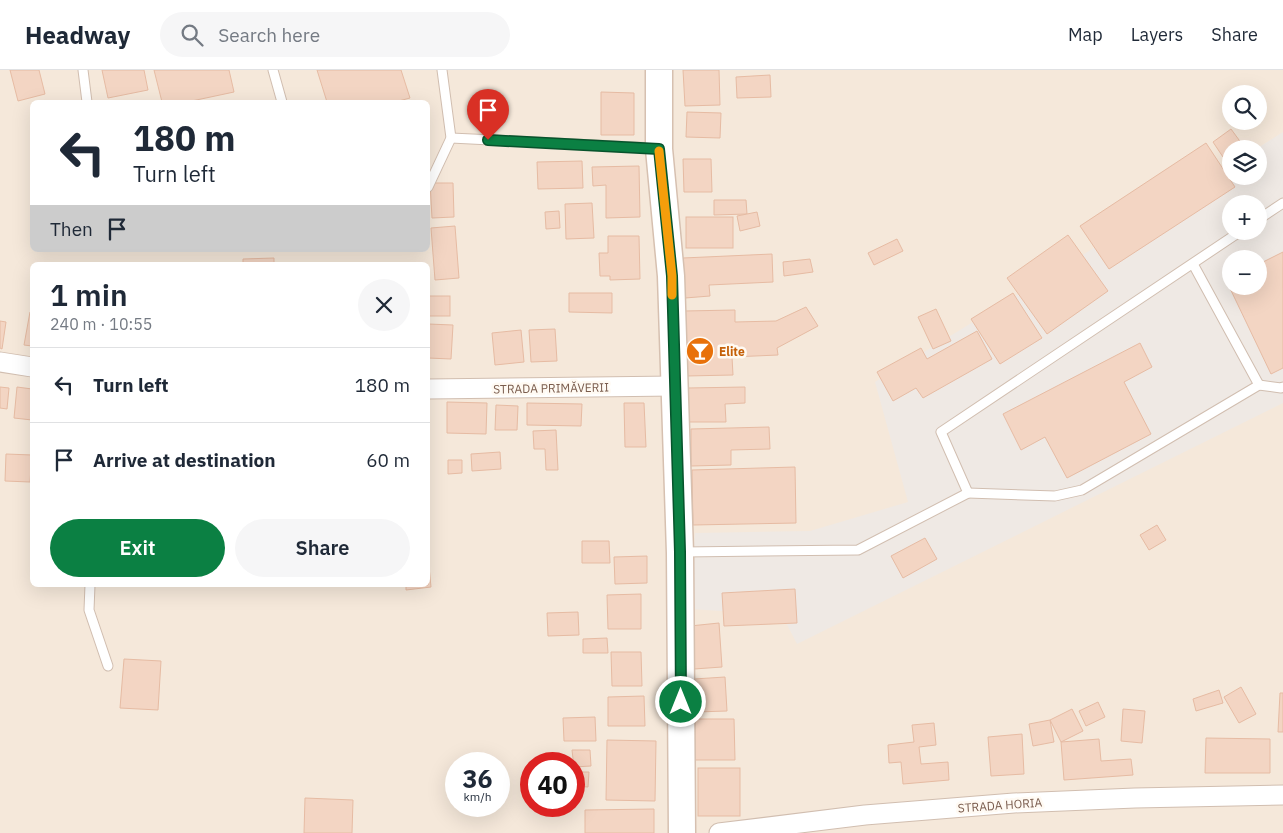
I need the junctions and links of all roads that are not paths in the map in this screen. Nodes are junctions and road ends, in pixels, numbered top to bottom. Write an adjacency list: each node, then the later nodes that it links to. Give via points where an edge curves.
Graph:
1 (83, 70): 5 (lane)
2 (273, 70): 6 (lane)
3 (442, 70): 7 (lane)
4 (659, 70): 8 (street)
5 (88, 100)
6 (281, 100)
7 (451, 138): 8 (lane); 9 (lane)
8 (659, 149): 16 (street, via 672,276)
9 (430, 183)
10 (1283, 203): 11 (lane)
11 (1267, 214)
12 (1228, 240): 13 (lane)
13 (1193, 264): 17 (lane); 20 (lane, via 941,432)
14 (0, 362): 15 (street)
15 (30, 366)
16 (675, 386): 19 (street, STRADA PRIMĂVERII); 21 (street)
17 (1259, 386): 18 (lane); 20 (lane, via 1082,490 1054,496)
18 (1283, 387)
19 (430, 389)
20 (968, 493): 21 (lane, via 858,550)
21 (680, 552): 25 (street)
22 (90, 587): 23 (lane, via 89,610)
23 (108, 666)
24 (1283, 795): 26 (street, STRADA HORIA, via 1014,803 865,815)
25 (682, 833)
26 (719, 833)

